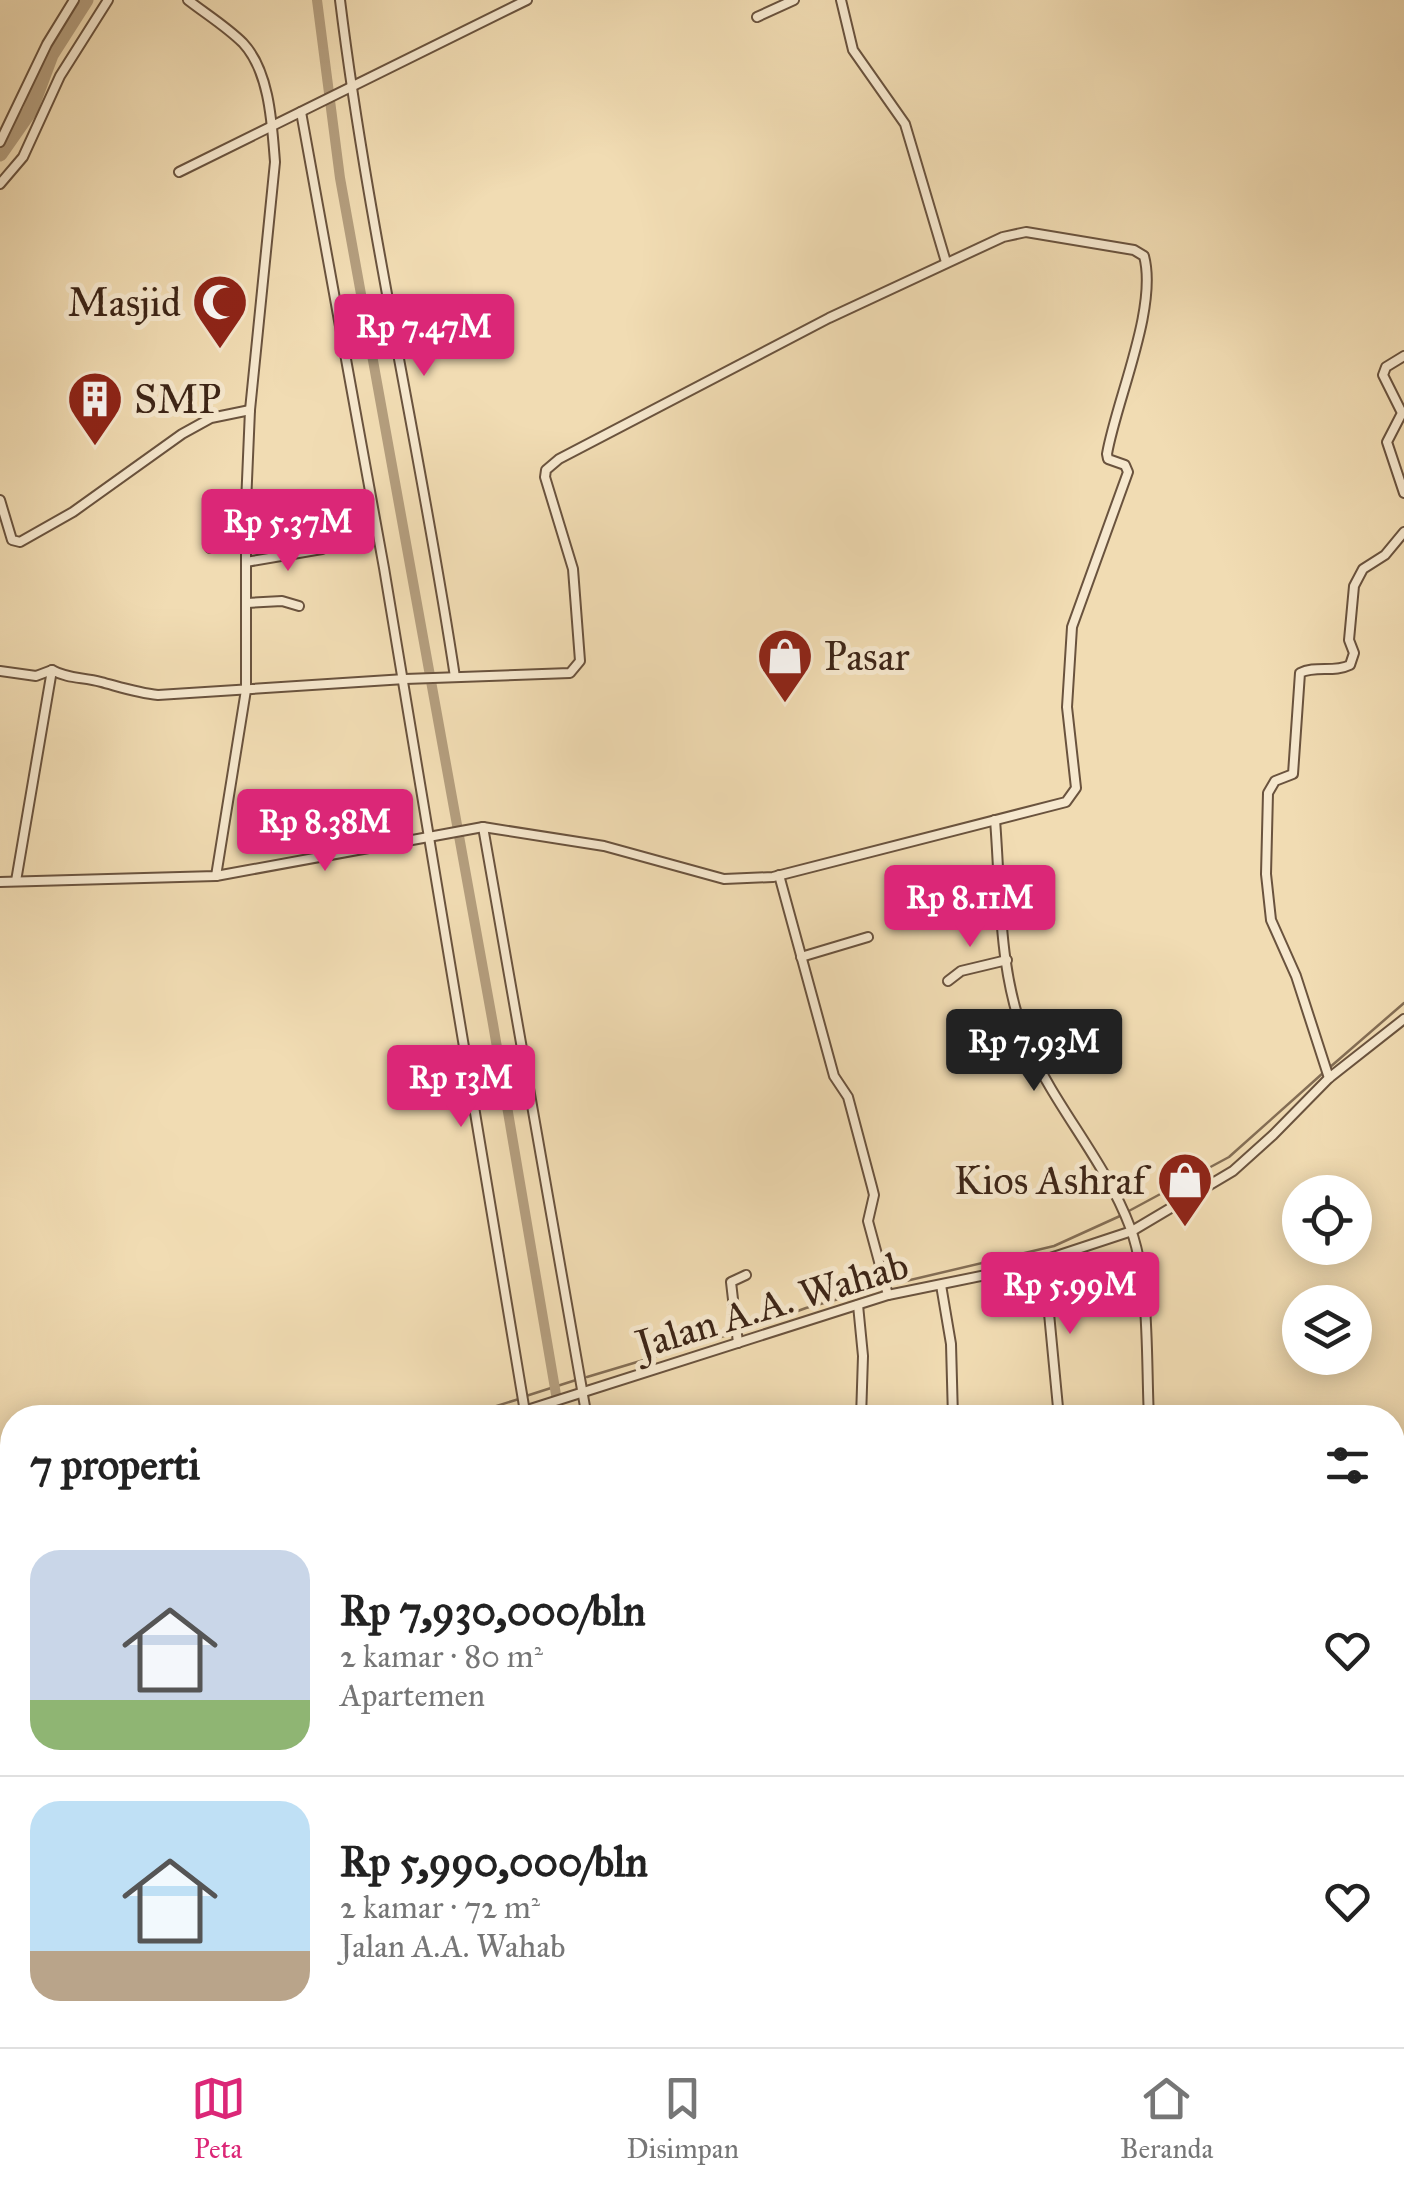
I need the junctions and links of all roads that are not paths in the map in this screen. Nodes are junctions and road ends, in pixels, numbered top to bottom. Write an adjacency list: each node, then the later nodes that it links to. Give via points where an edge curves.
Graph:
1 (74, 0): 12 (street)
2 (108, 0): 14 (street, via 60,76 22,157)
3 (188, 0): 11 (street, via 251,53)
4 (340, 0): 9 (street)
5 (527, 0): 9 (street)
6 (794, 0): 8 (street)
7 (842, 0): 15 (street, via 853,50 905,124)
8 (757, 17)
9 (352, 87): 10 (street); 31 (street)
10 (304, 111): 11 (street); 32 (street)
11 (272, 124): 13 (street); 17 (street)
12 (0, 142)
13 (179, 172)
14 (0, 184)
15 (946, 262): 31 (street, via 552,464 545,478 573,569 580,661 570,673); 34 (street, via 1026,232 1139,252 1147,272 1138,336 1106,454 1126,467 1126,484 1072,627 1067,706 1076,788 1066,802)
16 (1404, 356): 18 (street, via 1383,375 1401,406 1387,442)
17 (250, 410): 20 (street, via 210,418 182,434 20,542 12,540); 21 (street)
18 (1404, 493)
19 (337, 496): 21 (street)
20 (0, 500)
21 (246, 504): 23 (street)
22 (1404, 532): 46 (street, via 1362,569 1354,586 1350,665 1300,674 1293,774 1275,781 1268,793 1271,920)
23 (246, 544): 24 (street); 26 (street)
24 (210, 548)
25 (322, 548): 26 (street)
26 (246, 562): 27 (street)
27 (246, 603): 28 (street); 33 (street)
28 (299, 606)
29 (52, 670): 30 (street, via 36,676); 33 (street, via 144,694); 39 (street)
30 (0, 671)
31 (456, 677): 32 (street)
32 (403, 679): 33 (street); 36 (street)
33 (246, 690): 37 (street)
34 (995, 820): 38 (street); 43 (street)
35 (479, 828): 36 (street); 38 (street, via 604,846 724,879); 54 (street)
36 (430, 835): 37 (street); 55 (street)
37 (216, 876): 39 (street)
38 (778, 876): 42 (street)
39 (16, 881): 40 (street)
40 (0, 882)
41 (868, 937): 42 (street)
42 (800, 957): 51 (street, via 834,1076 850,1103 874,1196 868,1221)
43 (1007, 960): 44 (street); 47 (street, via 1029,1046)
44 (948, 981)
45 (1404, 1020): 46 (street, Jalan A.A. Wahab)
46 (1328, 1072): 47 (street, Jalan A.A. Wahab, via 1273,1136 1232,1170)
47 (1130, 1227): 48 (street, Jalan A.A. Wahab); 61 (street, via 1144,1311)
48 (1044, 1262): 50 (street, Jalan A.A. Wahab); 60 (street)
49 (746, 1275): 53 (street, via 731,1282)
50 (941, 1284): 51 (street, Jalan A.A. Wahab); 59 (street)
51 (887, 1289): 52 (street, Jalan A.A. Wahab)
52 (858, 1305): 53 (street, Jalan A.A. Wahab); 58 (street)
53 (738, 1335): 54 (street, Jalan A.A. Wahab)
54 (582, 1393): 56 (street, Jalan A.A. Wahab); 57 (street)
55 (527, 1405)
56 (547, 1405)
57 (584, 1405)
58 (862, 1405)
59 (953, 1405)
60 (1058, 1405)
61 (1149, 1405)

